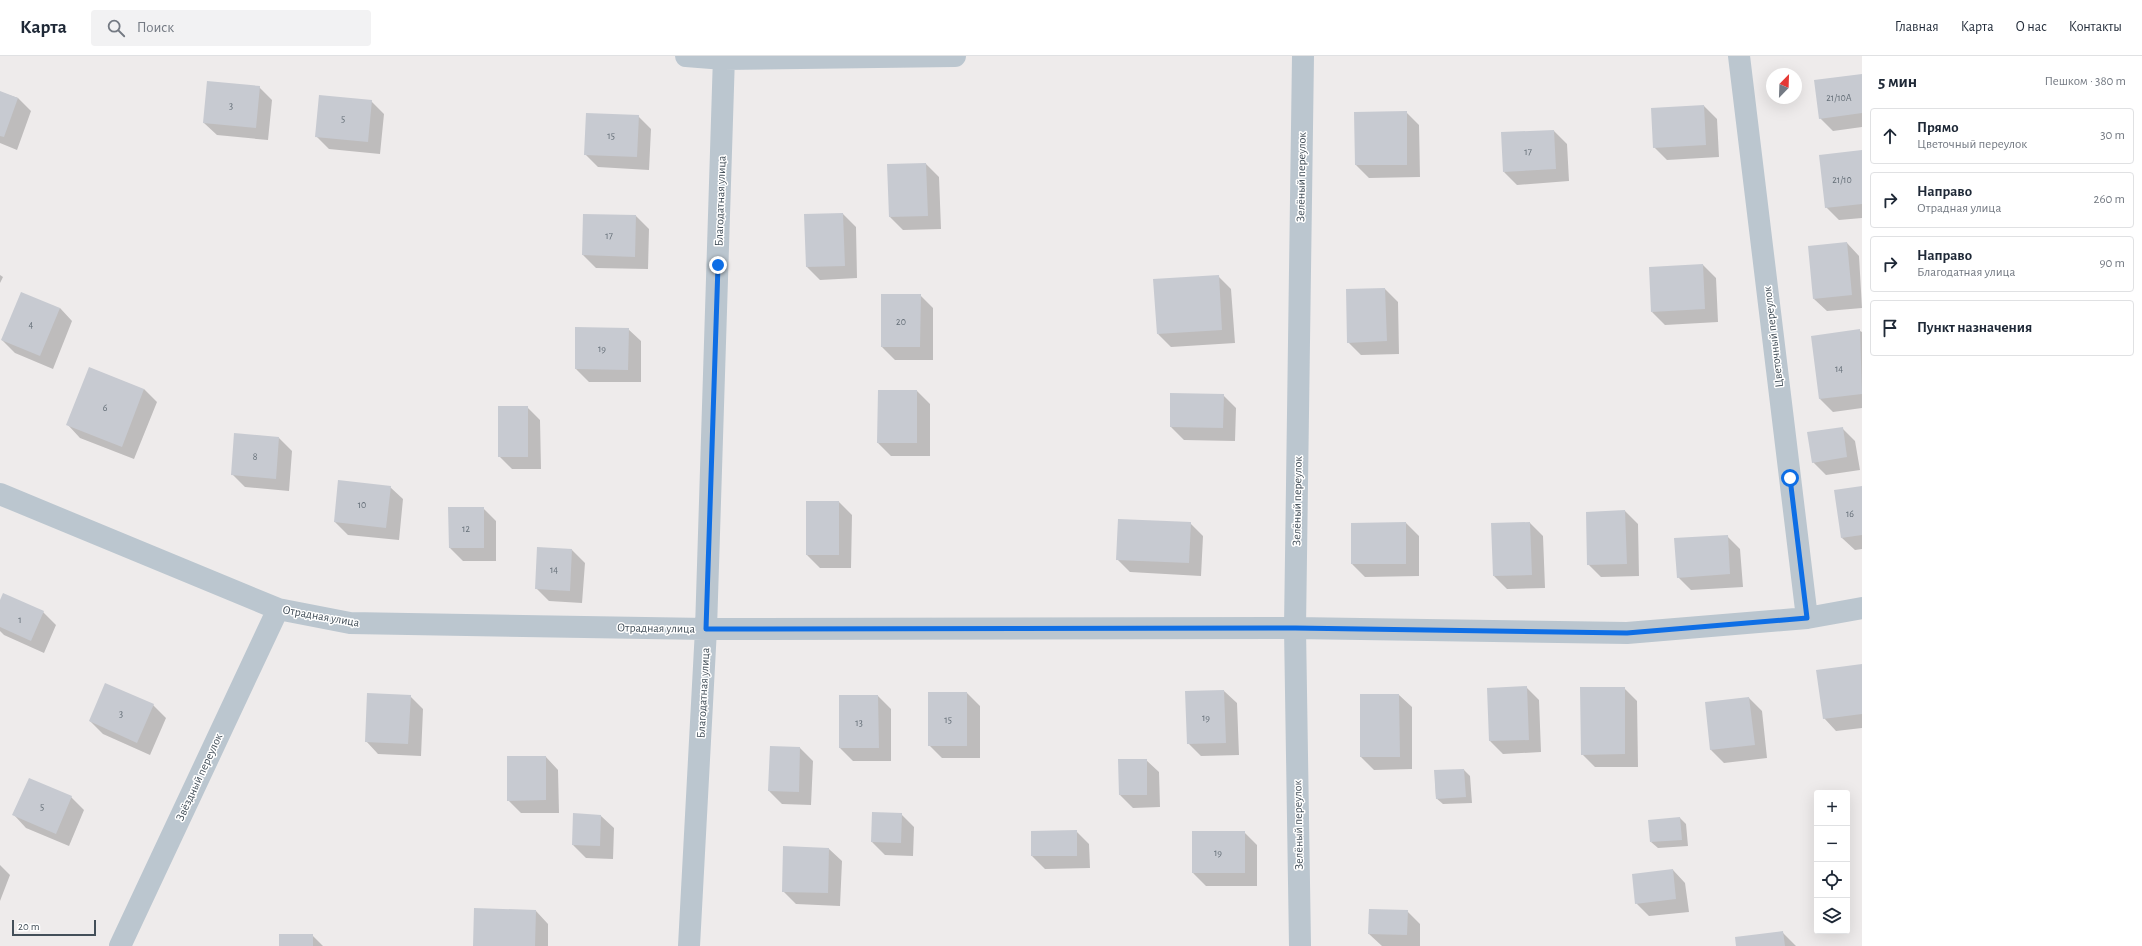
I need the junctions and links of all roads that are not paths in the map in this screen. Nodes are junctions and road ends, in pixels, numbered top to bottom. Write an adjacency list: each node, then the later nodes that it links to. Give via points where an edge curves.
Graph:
1 (686, 56): 5 (street)
2 (955, 56): 5 (street)
3 (1303, 56): 10 (street, Зелёный переулок)
4 (1739, 56): 9 (street, Цветочный переулок)
5 (724, 57): 11 (street, Благодатная улица)
6 (0, 494): 8 (street, Отрадная улица)
7 (1862, 608): 9 (street, Отрадная улица)
8 (278, 609): 11 (street, Отрадная улица, via 350,623); 12 (street, Звёздный переулок)
9 (1807, 618): 10 (street, Отрадная улица, via 1627,633)
10 (1295, 628): 11 (street, Отрадная улица); 14 (street, Зелёный переулок)
11 (706, 629): 13 (street, Благодатная улица)
12 (120, 946)
13 (689, 946)
14 (1300, 946)

